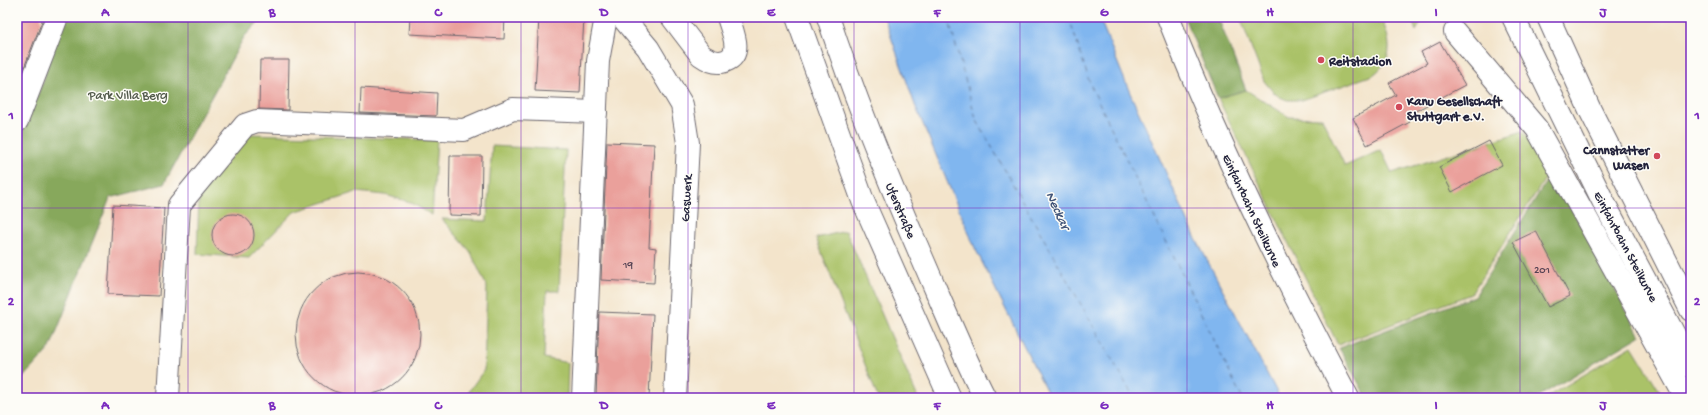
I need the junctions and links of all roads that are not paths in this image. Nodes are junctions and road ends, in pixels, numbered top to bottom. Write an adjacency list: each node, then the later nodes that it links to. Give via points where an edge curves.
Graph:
1 (57, 17): 13 (main road)
2 (606, 17): 12 (main road, via 598,61)
3 (622, 17): 19 (main road, Gaswerk, via 648,48 682,105 688,144)
4 (672, 17): 5 (main road, via 701,55 708,60 721,62 734,55 736,49)
5 (728, 17)
6 (797, 17): 20 (main road, via 863,202)
7 (828, 17): 16 (main road, Uferstraße, via 895,195)
8 (1168, 17): 23 (main road, Einfahrbahn Steilkurve, via 1214,127 1248,199 1299,305)
9 (1513, 17): 15 (main road, Einfahrbahn Steilkurve, via 1604,203)
10 (1548, 17): 14 (main road, via 1590,110)
11 (1455, 32): 24 (main road, via 1537,129)
12 (596, 112): 17 (main road, via 513,109 464,130 257,121 245,125 179,205); 18 (main road)
13 (18, 118)
14 (1691, 310)
15 (1691, 366)
16 (970, 369): 21 (main road, Uferstraße); 22 (main road)
17 (168, 398)
18 (583, 398)
19 (675, 398)
20 (950, 398)
21 (985, 398)
22 (1000, 398)
23 (1348, 398)
24 (1686, 398)

